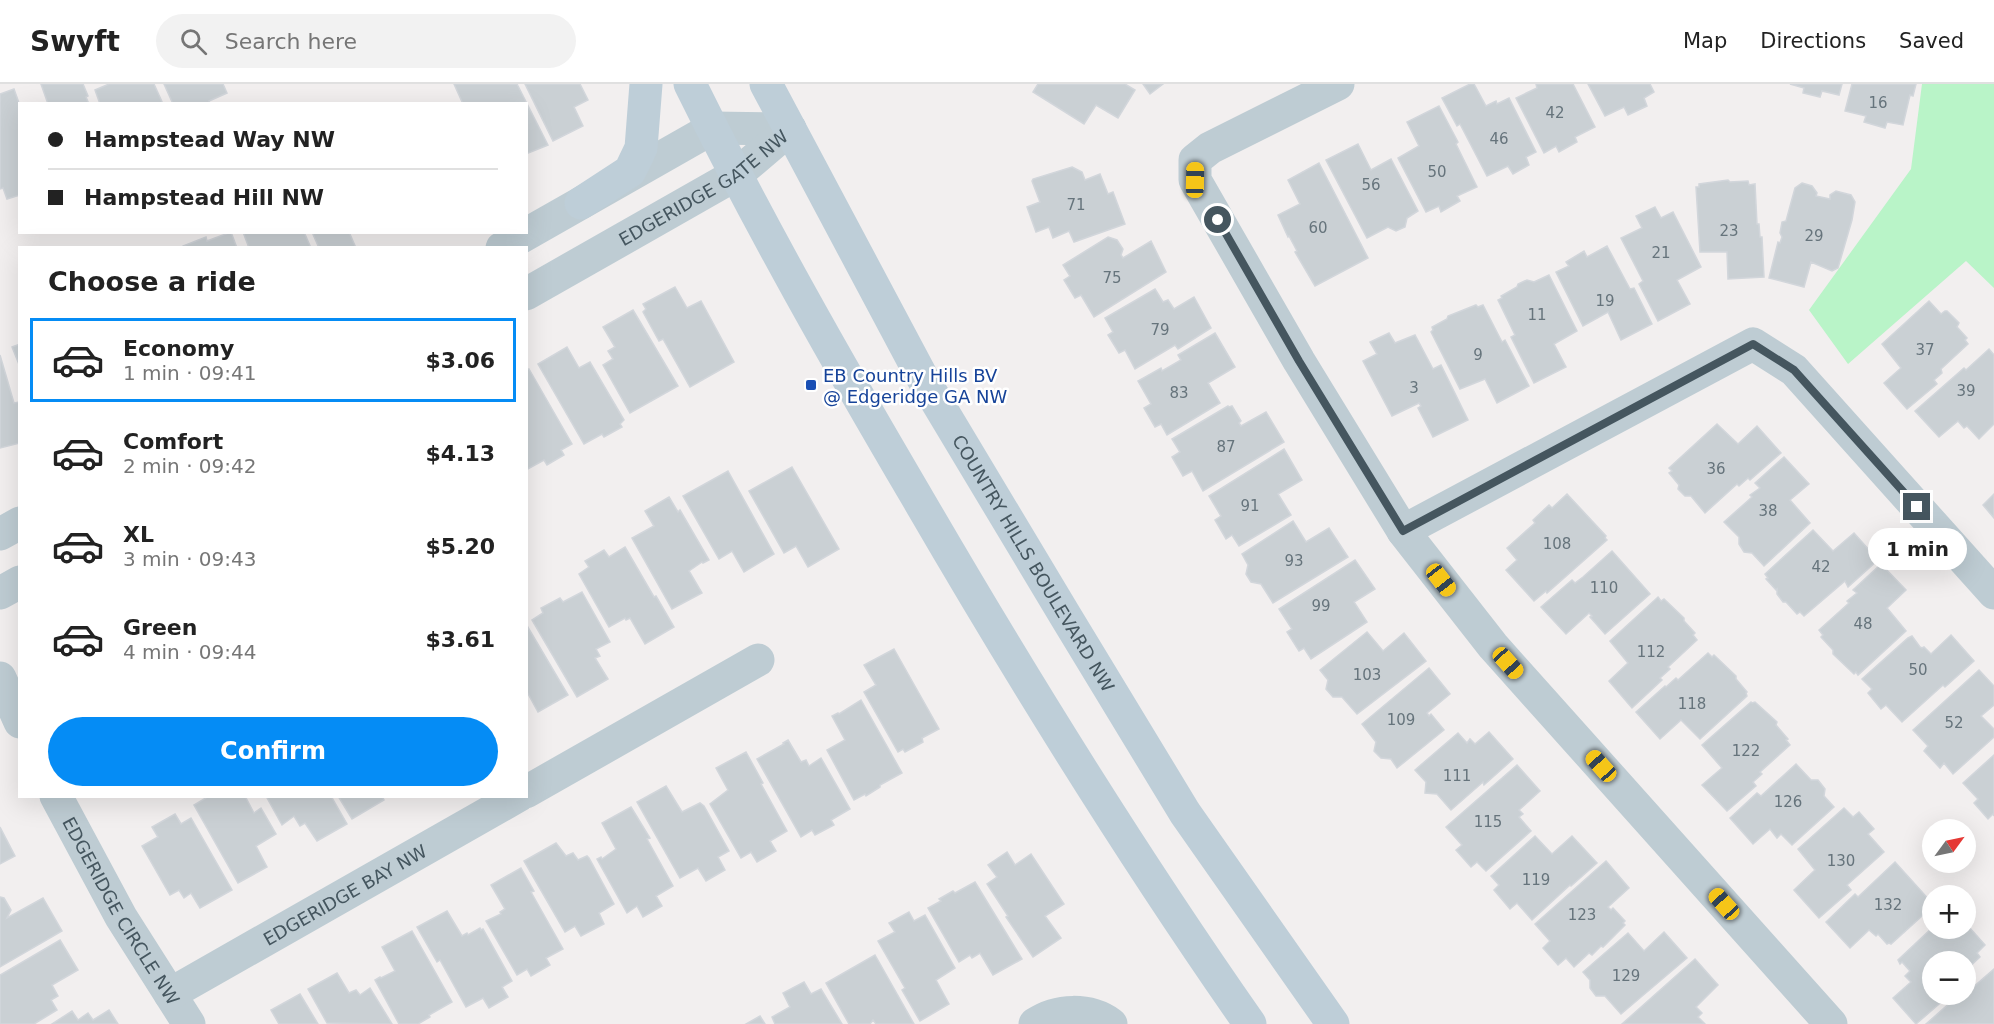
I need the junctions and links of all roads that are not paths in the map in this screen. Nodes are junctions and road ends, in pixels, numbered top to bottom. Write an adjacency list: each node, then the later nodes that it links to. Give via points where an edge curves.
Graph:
1 (646, 84): 8 (main road, via 641,148 630,171)
2 (690, 84): 5 (main road)
3 (766, 84): 6 (main road, COUNTRY HILLS BOULEVARD NW)
4 (1338, 84): 14 (street, via 1210,148 1195,160 1195,180)
5 (713, 128): 6 (street, EDGERIDGE GATE NW); 7 (main road); 8 (street)
6 (790, 129): 7 (street, EDGERIDGE GATE NW); 30 (main road, COUNTRY HILLS BOULEVARD NW, via 922,377 1082,644 1185,813)
7 (736, 174): 12 (street, EDGERIDGE GATE NW); 29 (main road, via 994,630 1101,801)
8 (581, 203): 9 (street)
9 (528, 233)
10 (527, 234): 11 (street)
11 (506, 246)
12 (528, 293)
13 (18, 524): 15 (street)
14 (1403, 531): 18 (street, via 1753,344 1794,370); 31 (street, via 1493,646)
15 (0, 534)
16 (18, 583): 17 (street)
17 (0, 593)
18 (1994, 593)
19 (758, 660): 22 (street)
20 (0, 678): 21 (street)
21 (18, 718)
22 (528, 791)
23 (57, 798): 25 (street, EDGERIDGE CIRCLE NW, via 121,916)
24 (514, 798): 25 (street, EDGERIDGE BAY NW)
25 (170, 994): 26 (street, EDGERIDGE CIRCLE NW)
26 (189, 1024)
27 (1035, 1024): 28 (street, via 1063,1013 1086,1013)
28 (1112, 1024)
29 (1250, 1024)
30 (1333, 1024)
31 (1832, 1024)

